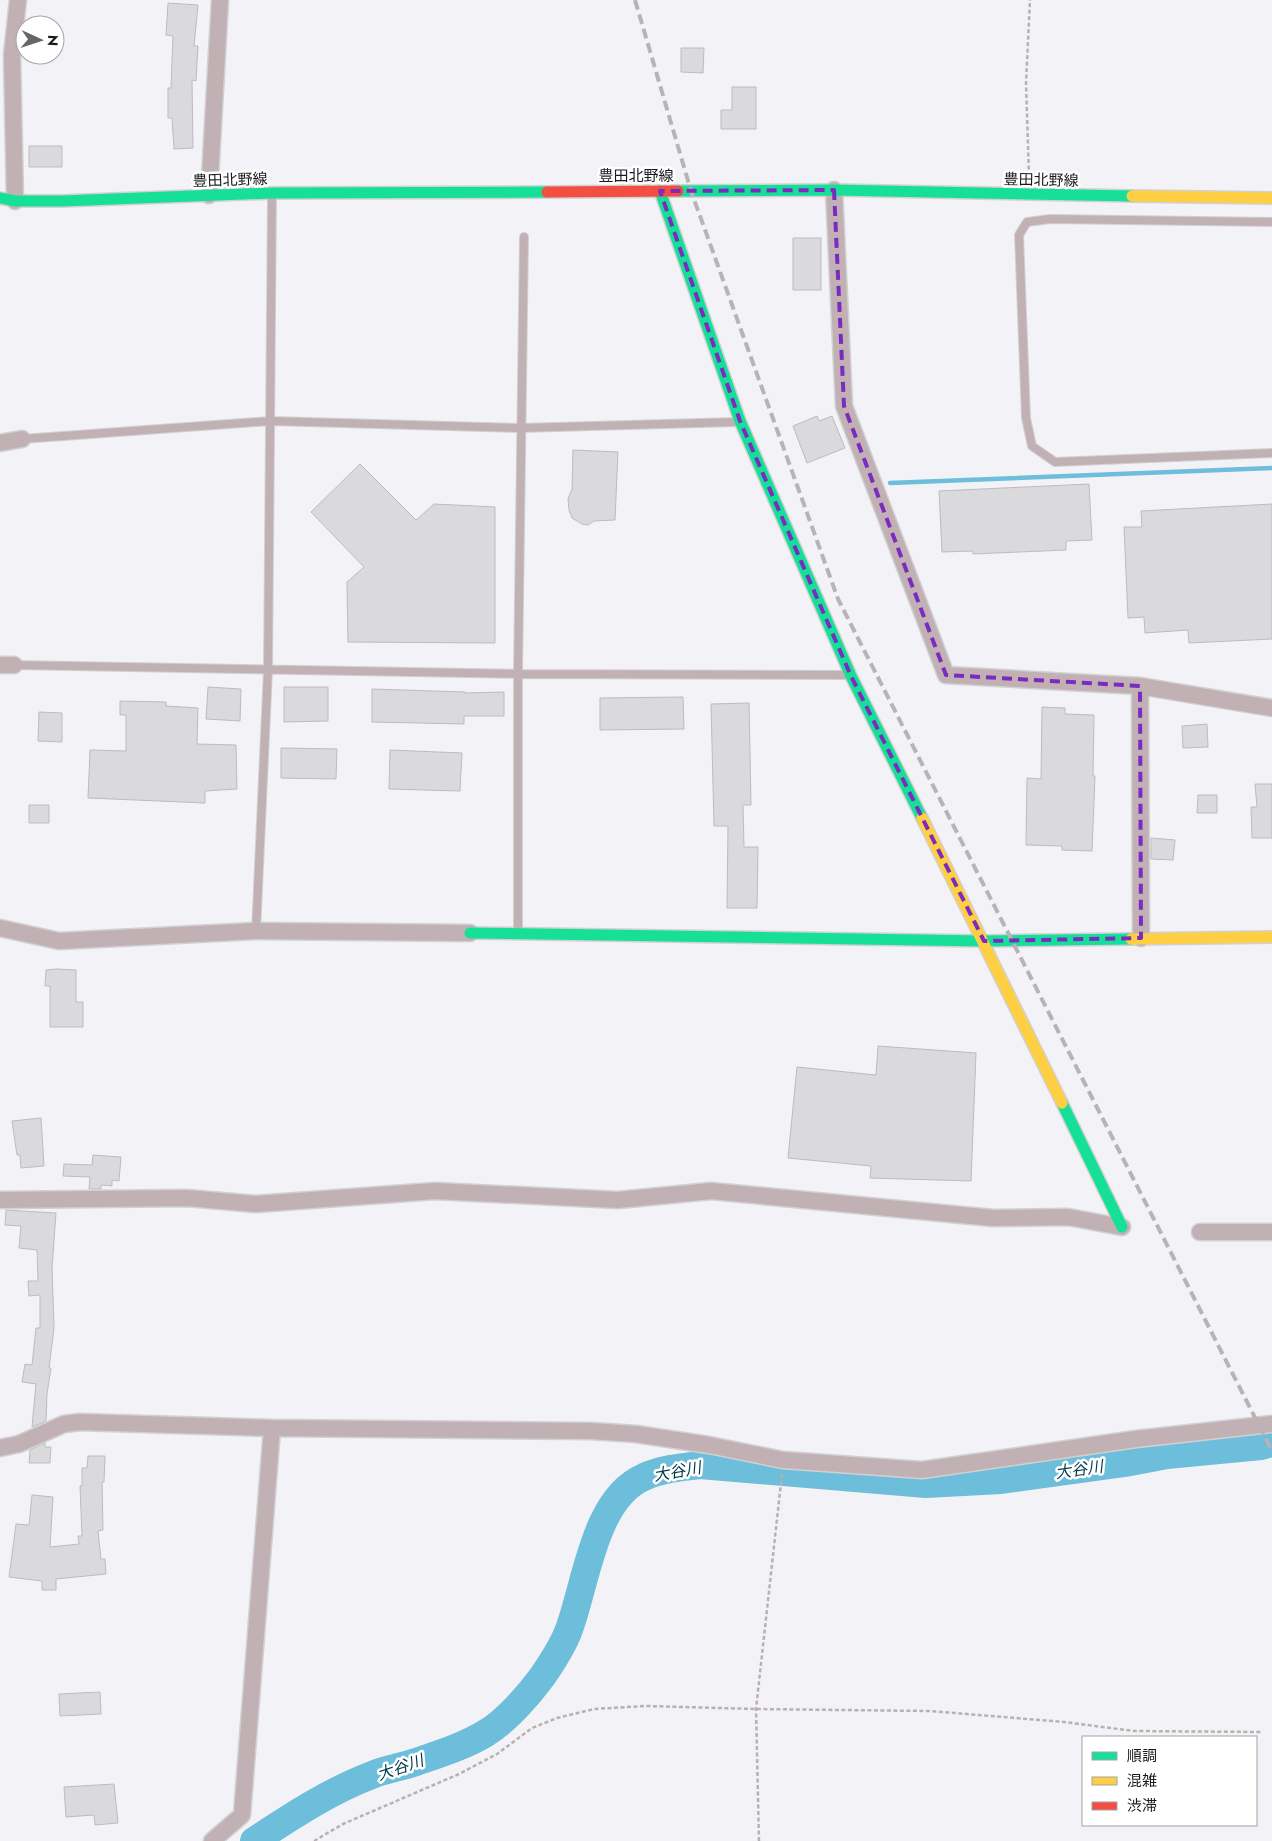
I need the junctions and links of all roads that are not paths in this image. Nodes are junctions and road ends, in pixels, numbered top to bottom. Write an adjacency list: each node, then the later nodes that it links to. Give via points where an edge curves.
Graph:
1 (18, 0): 8 (street, via 12,55)
2 (220, 0): 6 (street)
3 (834, 190): 4 (street, 豊田北野線); 7 (street, 豊田北野線); 21 (street, via 844,406 946,675)
4 (660, 191): 5 (street, 豊田北野線); 12 (street)
5 (272, 193): 6 (street, 豊田北野線); 11 (lane)
6 (209, 195): 8 (street, 豊田北野線)
7 (1272, 198)
8 (8, 199)
9 (1272, 222): 16 (lane, via 1050,219 1027,222 1019,235 1026,418 1032,446 1056,462)
10 (524, 237): 13 (lane)
11 (271, 421): 13 (lane); 14 (lane); 18 (lane)
12 (740, 422): 13 (lane); 20 (street)
13 (520, 428): 19 (lane)
14 (22, 439): 15 (street)
15 (0, 443)
16 (1272, 453)
17 (7, 665): 18 (lane)
18 (268, 670): 19 (lane); 24 (lane)
19 (518, 674): 20 (lane); 26 (lane)
20 (851, 676): 29 (street)
21 (1140, 686): 22 (street); 28 (street)
22 (1272, 708)
23 (0, 928): 24 (street, via 59,941)
24 (256, 931): 25 (street)
25 (470, 933): 26 (street)
26 (518, 935): 29 (street)
27 (1272, 937): 28 (street)
28 (1141, 938): 29 (street)
29 (984, 941): 31 (street)
30 (0, 1200): 31 (street, via 187,1198 256,1204 435,1190 618,1200 711,1192 994,1218 1068,1217)
31 (1122, 1226)
32 (1200, 1232): 33 (street)
33 (1272, 1232)
34 (1272, 1424): 35 (street, via 1136,1439 922,1470 783,1460 709,1445 591,1431)
35 (272, 1428): 36 (street, via 80,1422 64,1424 19,1444); 37 (street, via 242,1815)
36 (0, 1448)
37 (212, 1841)

